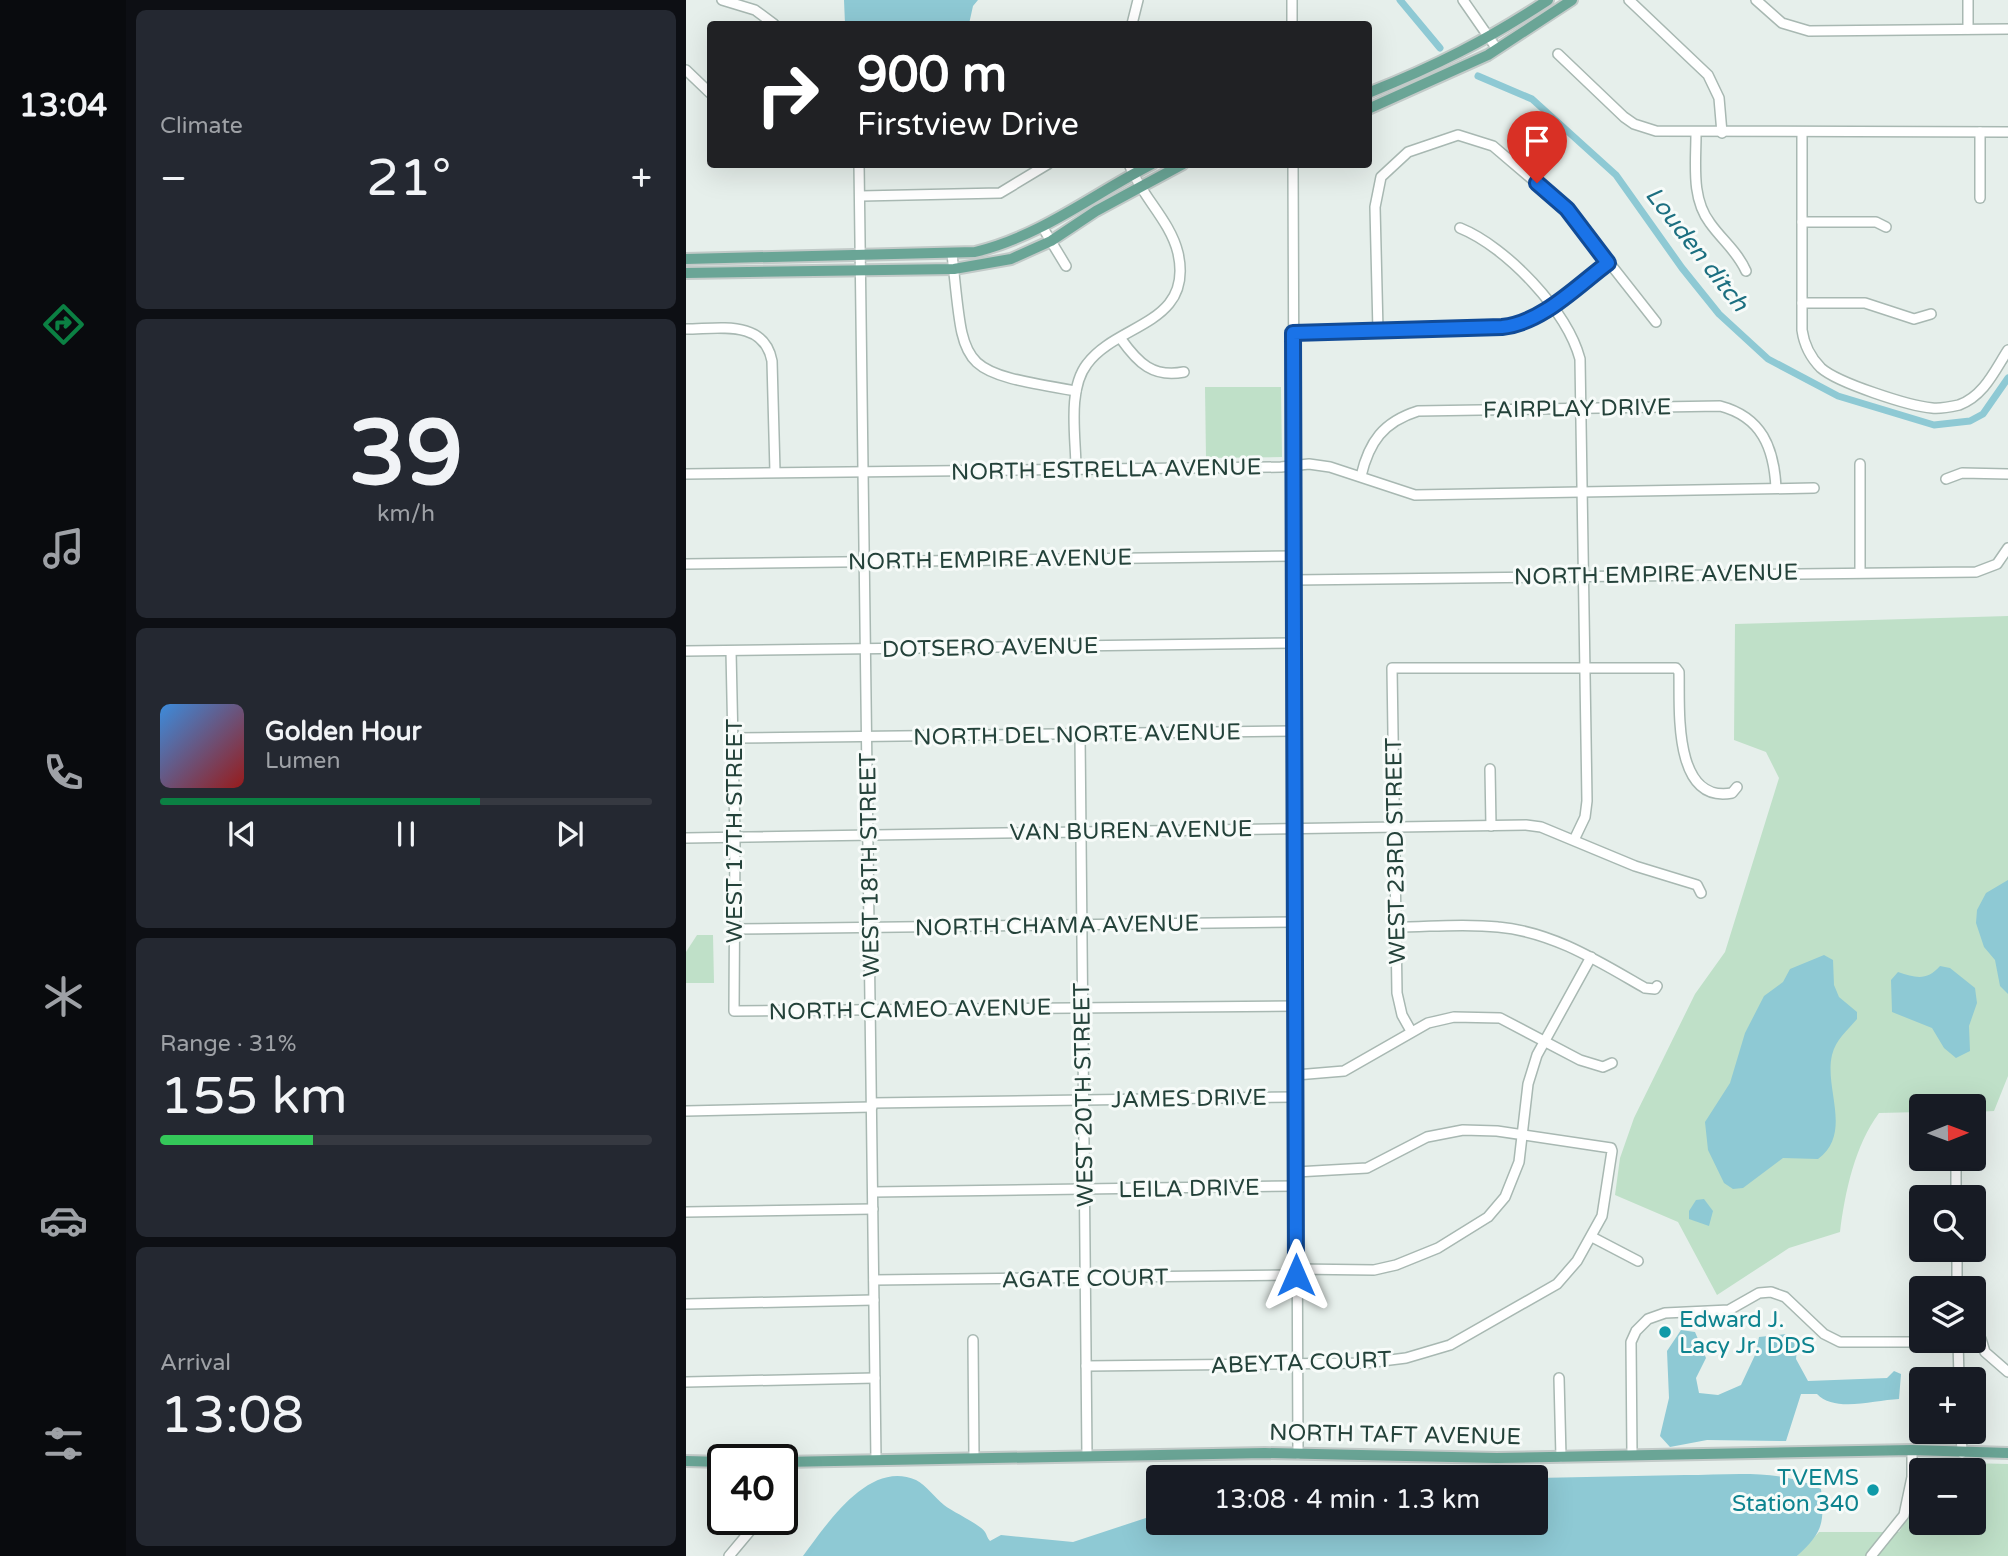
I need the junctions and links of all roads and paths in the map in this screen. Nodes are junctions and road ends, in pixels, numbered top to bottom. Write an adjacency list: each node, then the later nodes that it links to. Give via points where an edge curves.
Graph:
1 (722, 0): 10 (street, via 755,10)
2 (1138, 0): 11 (street)
3 (1292, 0): 12 (street)
4 (1463, 0): 15 (street)
5 (1548, 0): 15 (main road)
6 (1572, 0): 16 (main road)
7 (1629, 0): 25 (street, via 1708,75 1719,98)
8 (1756, 0): 13 (street, via 1782,23 1802,30)
9 (1968, 0): 13 (street)
10 (772, 21)
11 (1133, 21)
12 (1292, 21)
13 (1968, 29): 14 (street)
14 (2008, 29)
15 (1490, 38): 16 (street); 20 (main road, via 1450,60)
16 (1497, 50): 21 (main road)
17 (1558, 54): 26 (street, via 1634,124)
18 (686, 70): 19 (street)
19 (707, 90)
20 (1372, 91)
21 (1372, 107)
22 (2008, 131): 24 (street)
23 (1802, 132): 24 (street); 25 (street); 35 (street)
24 (1980, 132): 34 (street)
25 (1721, 133): 26 (street)
26 (1696, 134): 47 (street, via 1701,207)
27 (859, 168): 33 (street)
28 (1042, 168): 33 (street, via 994,194)
29 (1174, 168): 32 (main road)
30 (1293, 168): 55 (street)
31 (1131, 169): 32 (street); 37 (main road)
32 (1140, 186): 39 (main road); 56 (street, via 1175,243 1179,283 1160,314)
33 (861, 196): 41 (street)
34 (1980, 198)
35 (1802, 222): 36 (street, via 1876,222); 49 (street)
36 (1886, 227)
37 (1043, 228): 39 (street); 40 (main road, via 1000,246)
38 (1461, 228): 50 (street, via 1533,283)
39 (1051, 241): 44 (street); 45 (main road, via 1011,259)
40 (952, 254): 41 (main road); 45 (street)
41 (861, 256): 42 (main road); 46 (street, WEST 18TH STREET)
42 (686, 259)
43 (1608, 263): 50 (street); 52 (street); 54 (street, via 1567,209 1493,146 1465,135 1436,140 1396,160 1377,187)
44 (1066, 266)
45 (954, 269): 46 (main road); 59 (street, via 957,318 970,359 1002,377)
46 (862, 271): 48 (main road); 65 (street, WEST 18TH STREET)
47 (1746, 271)
48 (686, 273)
49 (1802, 303): 51 (street, via 1865,303 1914,319); 57 (street, via 1803,338 1821,368 1854,385 1931,408 1957,405 1979,393)
50 (1550, 306): 54 (street, via 1513,326); 60 (street, via 1578,352)
51 (1931, 314)
52 (1657, 322)
53 (686, 329): 64 (street, via 746,330 768,347)
54 (1378, 331): 55 (street)
55 (1293, 333): 62 (street)
56 (1121, 339): 58 (street, via 1149,369 1165,374); 59 (street, via 1087,363)
57 (2008, 350)
58 (1184, 372)
59 (1076, 391): 63 (street)
60 (1581, 407): 68 (street, FAIRPLAY DRIVE, via 1430,410 1403,416 1376,436); 70 (street, FAIRPLAY DRIVE, via 1730,409 1749,419 1769,443); 72 (street)
61 (1860, 464): 77 (street)
62 (1293, 465): 63 (street, NORTH ESTRELLA AVENUE); 68 (street, NORTH ESTRELLA AVENUE, via 1318,464); 74 (street)
63 (1076, 469): 65 (street, NORTH ESTRELLA AVENUE)
64 (775, 472): 65 (street, NORTH ESTRELLA AVENUE); 66 (street, NORTH ESTRELLA AVENUE)
65 (864, 472): 75 (street, WEST 18TH STREET)
66 (686, 474)
67 (2008, 474): 69 (street, via 1962,473)
68 (1361, 477): 72 (street, NORTH ESTRELLA AVENUE, via 1415,495)
69 (1946, 480)
70 (1776, 488): 71 (street, NORTH ESTRELLA AVENUE); 72 (street, NORTH ESTRELLA AVENUE)
71 (1814, 488)
72 (1582, 491): 78 (street)
73 (2008, 548): 77 (street, NORTH EMPIRE AVENUE, via 1997,564 1983,571)
74 (1294, 556): 75 (street, NORTH EMPIRE AVENUE); 79 (street)
75 (865, 561): 76 (street, NORTH EMPIRE AVENUE); 81 (street, WEST 18TH STREET)
76 (686, 564)
77 (1860, 571): 78 (street, NORTH EMPIRE AVENUE)
78 (1585, 576): 79 (street, NORTH EMPIRE AVENUE); 84 (street)
79 (1294, 580): 80 (street)
80 (1295, 643): 81 (street, DOTSERO AVENUE); 85 (street)
81 (866, 648): 82 (street, DOTSERO AVENUE); 87 (street, WEST 18TH STREET)
82 (732, 651): 83 (street, DOTSERO AVENUE); 88 (street, WEST 17TH STREET)
83 (686, 652)
84 (1585, 668): 90 (street, via 1678,670 1679,737 1687,763 1707,788 1724,794); 93 (street, WEST 23RD STREET, via 1392,668); 98 (street, via 1586,810)
85 (1295, 731): 86 (street, NORTH DEL NORTE AVENUE); 92 (street)
86 (1080, 735): 87 (street, NORTH DEL NORTE AVENUE); 94 (street, WEST 20TH STREET)
87 (867, 736): 88 (street, NORTH DEL NORTE AVENUE); 95 (street, WEST 18TH STREET)
88 (734, 738): 96 (street, WEST 17TH STREET)
89 (1490, 769): 91 (street)
90 (1737, 787)
91 (1491, 826): 93 (street, VAN BUREN AVENUE); 98 (street, VAN BUREN AVENUE, via 1535,826)
92 (1296, 828): 93 (street, VAN BUREN AVENUE); 94 (street, VAN BUREN AVENUE); 100 (street)
93 (1394, 829): 102 (street, WEST 23RD STREET)
94 (1080, 831): 95 (street, VAN BUREN AVENUE); 101 (street, WEST 20TH STREET)
95 (868, 834): 96 (street, VAN BUREN AVENUE); 103 (street, WEST 18TH STREET)
96 (735, 837): 97 (street, VAN BUREN AVENUE); 104 (street, WEST 17TH STREET)
97 (686, 838)
98 (1574, 840): 99 (street, VAN BUREN AVENUE, via 1697,885)
99 (1701, 893)
100 (1296, 922): 101 (street, NORTH CHAMA AVENUE); 107 (street)
101 (1082, 924): 103 (street, NORTH CHAMA AVENUE); 108 (street, WEST 20TH STREET)
102 (1396, 927): 105 (street, via 1512,929); 111 (street, WEST 23RD STREET, via 1397,993)
103 (869, 928): 104 (street, NORTH CHAMA AVENUE); 109 (street, WEST 18TH STREET)
104 (734, 929): 110 (street, WEST 17TH STREET)
105 (1591, 957): 106 (street, via 1645,988); 112 (street, AGATE COURT)
106 (1657, 985)
107 (1295, 1006): 108 (street, NORTH CAMEO AVENUE); 114 (street)
108 (1082, 1007): 109 (street, NORTH CAMEO AVENUE); 116 (street, WEST 20TH STREET)
109 (870, 1010): 110 (street, NORTH CAMEO AVENUE); 117 (street, WEST 18TH STREET)
110 (734, 1011)
111 (1411, 1031): 112 (street, via 1442,1019 1494,1017); 114 (street, via 1344,1071)
112 (1544, 1040): 113 (street, via 1596,1066); 119 (street, AGATE COURT, via 1528,1084)
113 (1612, 1063)
114 (1296, 1075): 115 (street)
115 (1296, 1097): 116 (street, JAMES DRIVE); 120 (street)
116 (1083, 1099): 117 (street, JAMES DRIVE); 122 (street, WEST 20TH STREET)
117 (872, 1105): 118 (street, JAMES DRIVE); 123 (street, WEST 18TH STREET)
118 (686, 1111)
119 (1523, 1134): 120 (street, via 1449,1131 1417,1141 1367,1168); 126 (street, ABEYTA COURT, via 1611,1148 1607,1198); 128 (street, AGATE COURT, via 1518,1162 1499,1204 1488,1217 1438,1248 1384,1268)
120 (1296, 1172): 121 (street)
121 (1296, 1186): 122 (street, LEILA DRIVE); 128 (street)
122 (1084, 1189): 123 (street, LEILA DRIVE); 129 (street, WEST 20TH STREET)
123 (873, 1192): 124 (street, WEST 18TH STREET)
124 (873, 1209): 125 (street); 130 (street, WEST 18TH STREET)
125 (686, 1212)
126 (1591, 1237): 127 (street); 136 (street, ABEYTA COURT, via 1557,1284 1450,1345 1394,1360)
127 (1638, 1261)
128 (1295, 1272): 129 (street, AGATE COURT); 136 (street)
129 (1085, 1278): 130 (street, AGATE COURT); 137 (street, WEST 20TH STREET)
130 (874, 1280): 131 (street, WEST 18TH STREET)
131 (874, 1300): 132 (street); 139 (street, WEST 18TH STREET)
132 (686, 1304)
133 (973, 1340): 150 (street)
134 (1909, 1341): 148 (street, via 1840,1342 1824,1334 1785,1297 1771,1292 1759,1293 1729,1310 1660,1314 1643,1323 1631,1342)
135 (1986, 1353): 138 (street)
136 (1297, 1364): 137 (street, ABEYTA COURT); 146 (street)
137 (1086, 1366): 147 (street, WEST 20TH STREET)
138 (2008, 1372)
139 (875, 1378): 141 (street); 151 (street, WEST 18TH STREET)
140 (1559, 1378): 149 (street)
141 (686, 1382)
142 (1962, 1444): 144 (street)
143 (1912, 1450): 144 (main road, NORTH TAFT AVENUE); 148 (main road, NORTH TAFT AVENUE); 157 (street, via 1904,1515)
144 (1962, 1453): 145 (main road, NORTH TAFT AVENUE)
145 (2008, 1453)
146 (1298, 1454): 147 (main road, NORTH TAFT AVENUE); 149 (main road, NORTH TAFT AVENUE)
147 (1087, 1455): 150 (main road, NORTH TAFT AVENUE)
148 (1632, 1455): 149 (main road, NORTH TAFT AVENUE)
149 (1561, 1457)
150 (974, 1458): 151 (main road, NORTH TAFT AVENUE)
151 (876, 1460): 154 (main road, NORTH TAFT AVENUE)
152 (686, 1461): 153 (main road)
153 (707, 1462)
154 (798, 1462)
155 (747, 1535): 156 (street)
156 (729, 1556)
157 (1871, 1556)

